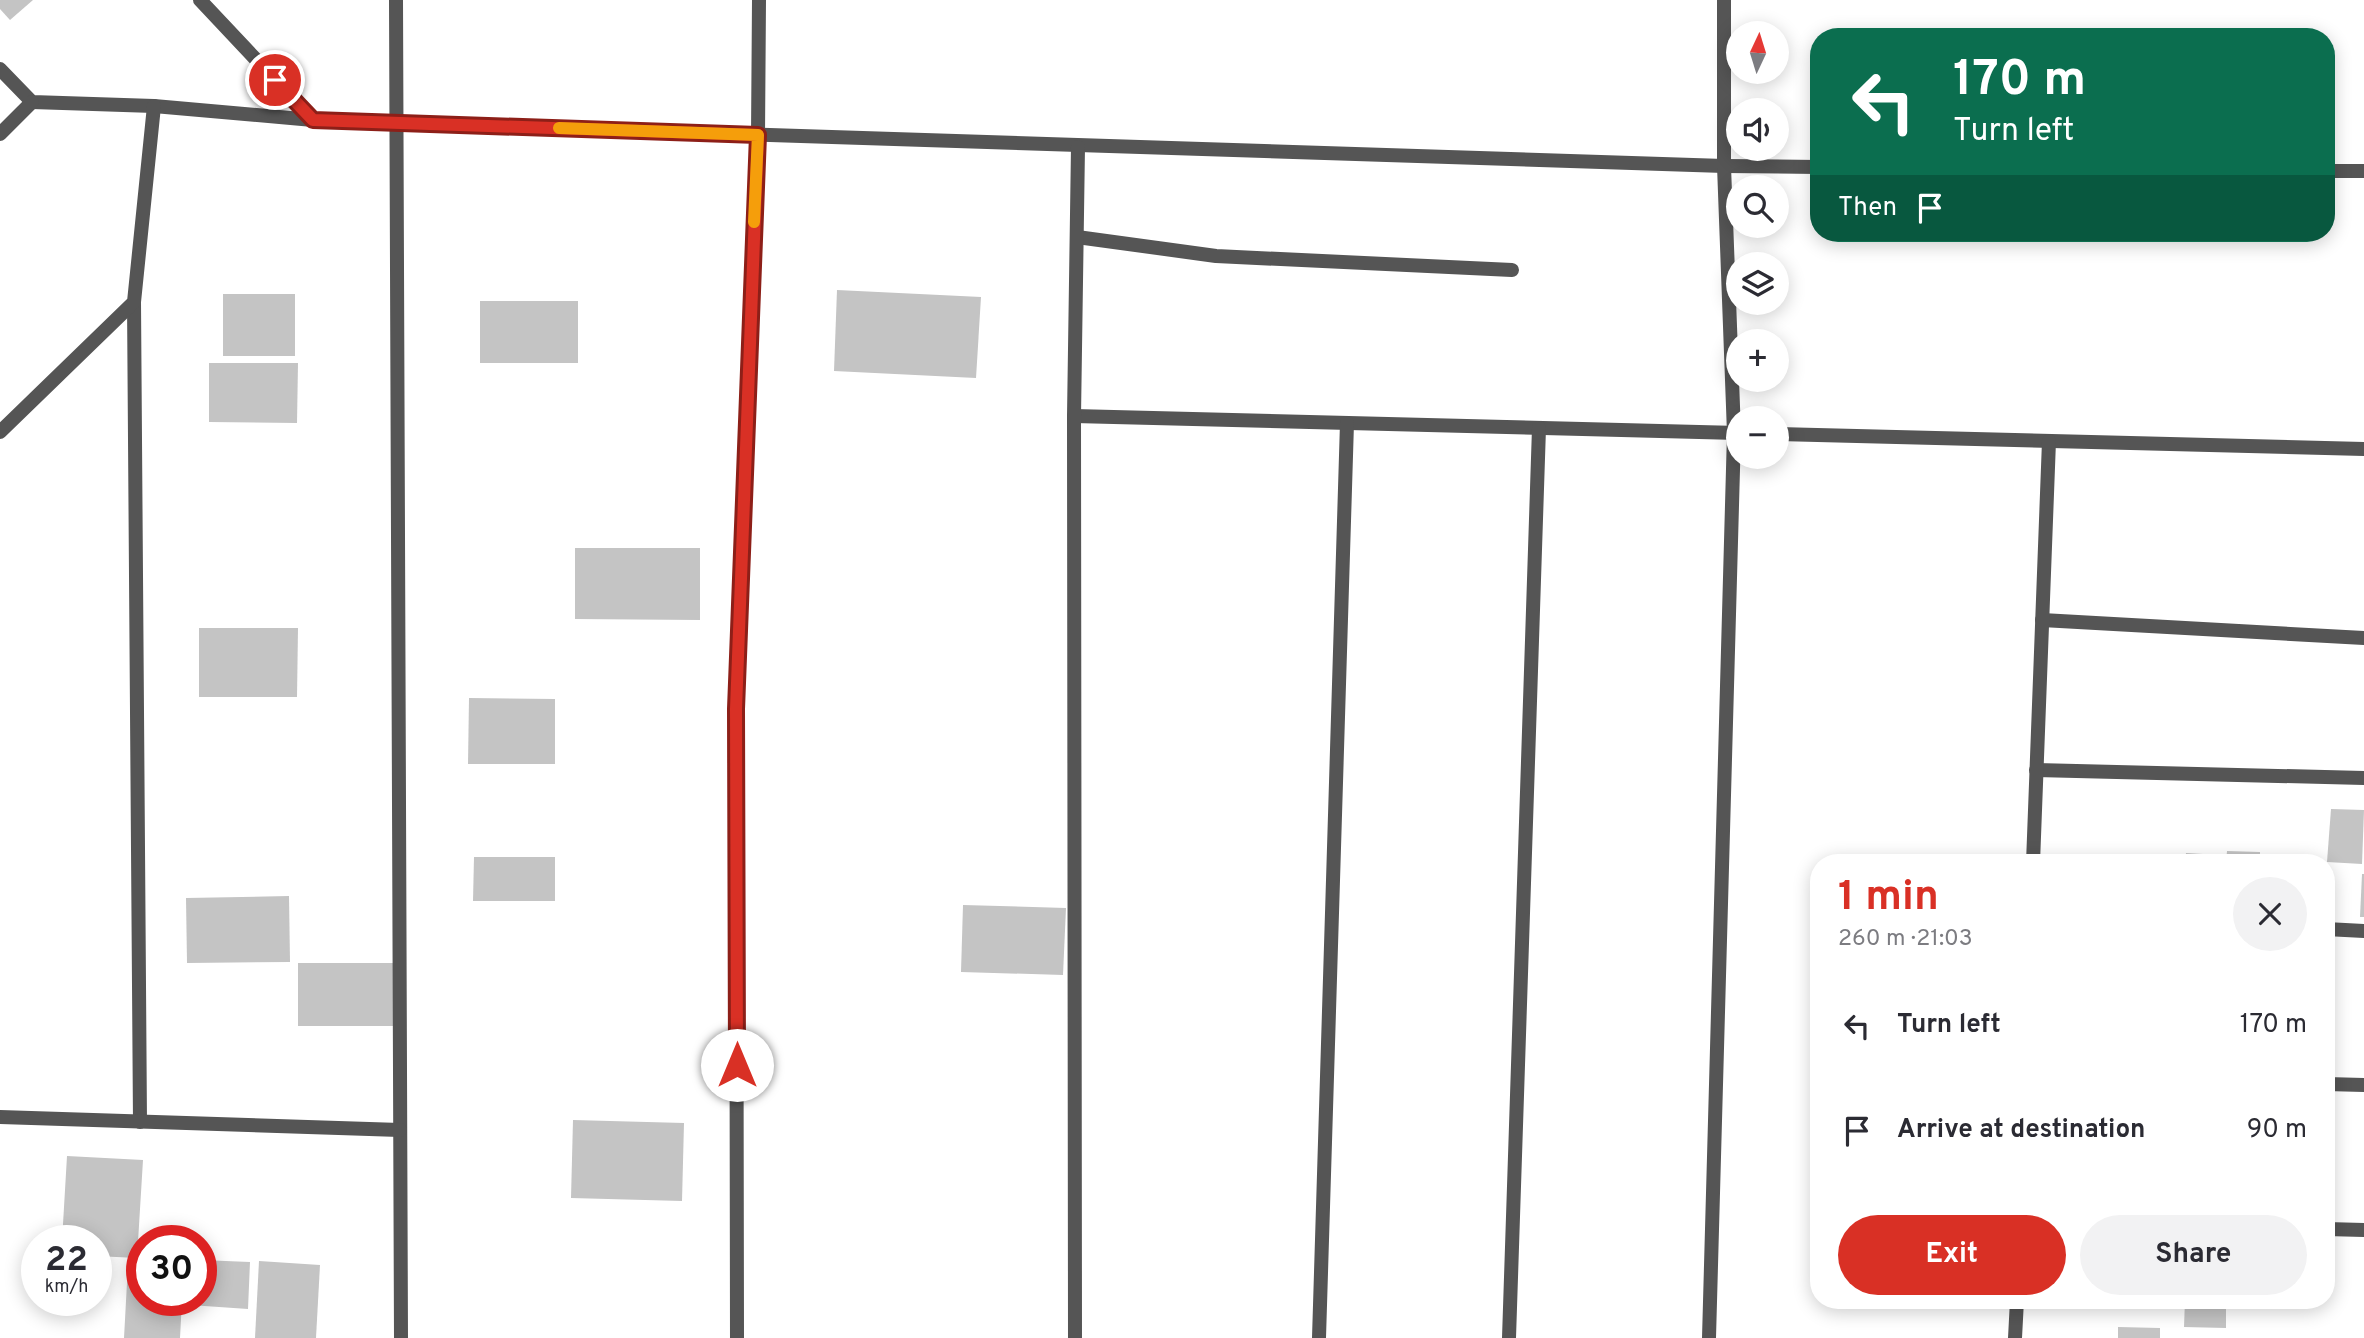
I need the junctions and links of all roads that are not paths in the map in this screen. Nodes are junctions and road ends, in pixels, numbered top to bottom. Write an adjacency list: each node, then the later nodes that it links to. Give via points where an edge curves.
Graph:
1 (200, 0): 8 (street)
2 (396, 0): 9 (street)
3 (759, 0): 11 (street)
4 (1724, 0): 13 (street)
5 (0, 69): 6 (street)
6 (32, 102): 7 (street); 10 (street)
7 (154, 106): 8 (street); 19 (street)
8 (313, 120): 9 (street)
9 (397, 122): 11 (street); 41 (street)
10 (0, 134)
11 (758, 135): 12 (street); 46 (street, via 736,709)
12 (1078, 147): 13 (street); 17 (street)
13 (1724, 166): 14 (street); 20 (street)
14 (1810, 167)
15 (2335, 171): 16 (street)
16 (2364, 171)
17 (1077, 237): 18 (street, via 1216,256); 21 (street)
18 (1512, 270)
19 (134, 302): 24 (street); 40 (street)
20 (1735, 406)
21 (1074, 416): 22 (street); 47 (street)
22 (1347, 423): 23 (street); 48 (street)
23 (1539, 428): 25 (street); 49 (street)
24 (0, 432)
25 (1726, 433)
26 (1789, 434): 27 (street)
27 (2049, 441): 28 (street); 30 (street)
28 (2364, 449)
29 (1735, 469): 50 (street)
30 (2042, 620): 31 (street); 32 (street)
31 (2364, 638)
32 (2036, 770): 33 (street); 34 (street)
33 (2364, 778)
34 (2033, 854)
35 (2335, 929): 36 (street)
36 (2364, 931)
37 (2335, 1084): 38 (street)
38 (2364, 1085)
39 (0, 1117): 40 (street)
40 (140, 1122): 41 (street)
41 (400, 1130): 45 (street)
42 (2335, 1229): 43 (street)
43 (2364, 1230)
44 (2017, 1309): 51 (street)
45 (401, 1338)
46 (737, 1338)
47 (1075, 1338)
48 (1319, 1338)
49 (1510, 1338)
50 (1709, 1338)
51 (2015, 1338)

